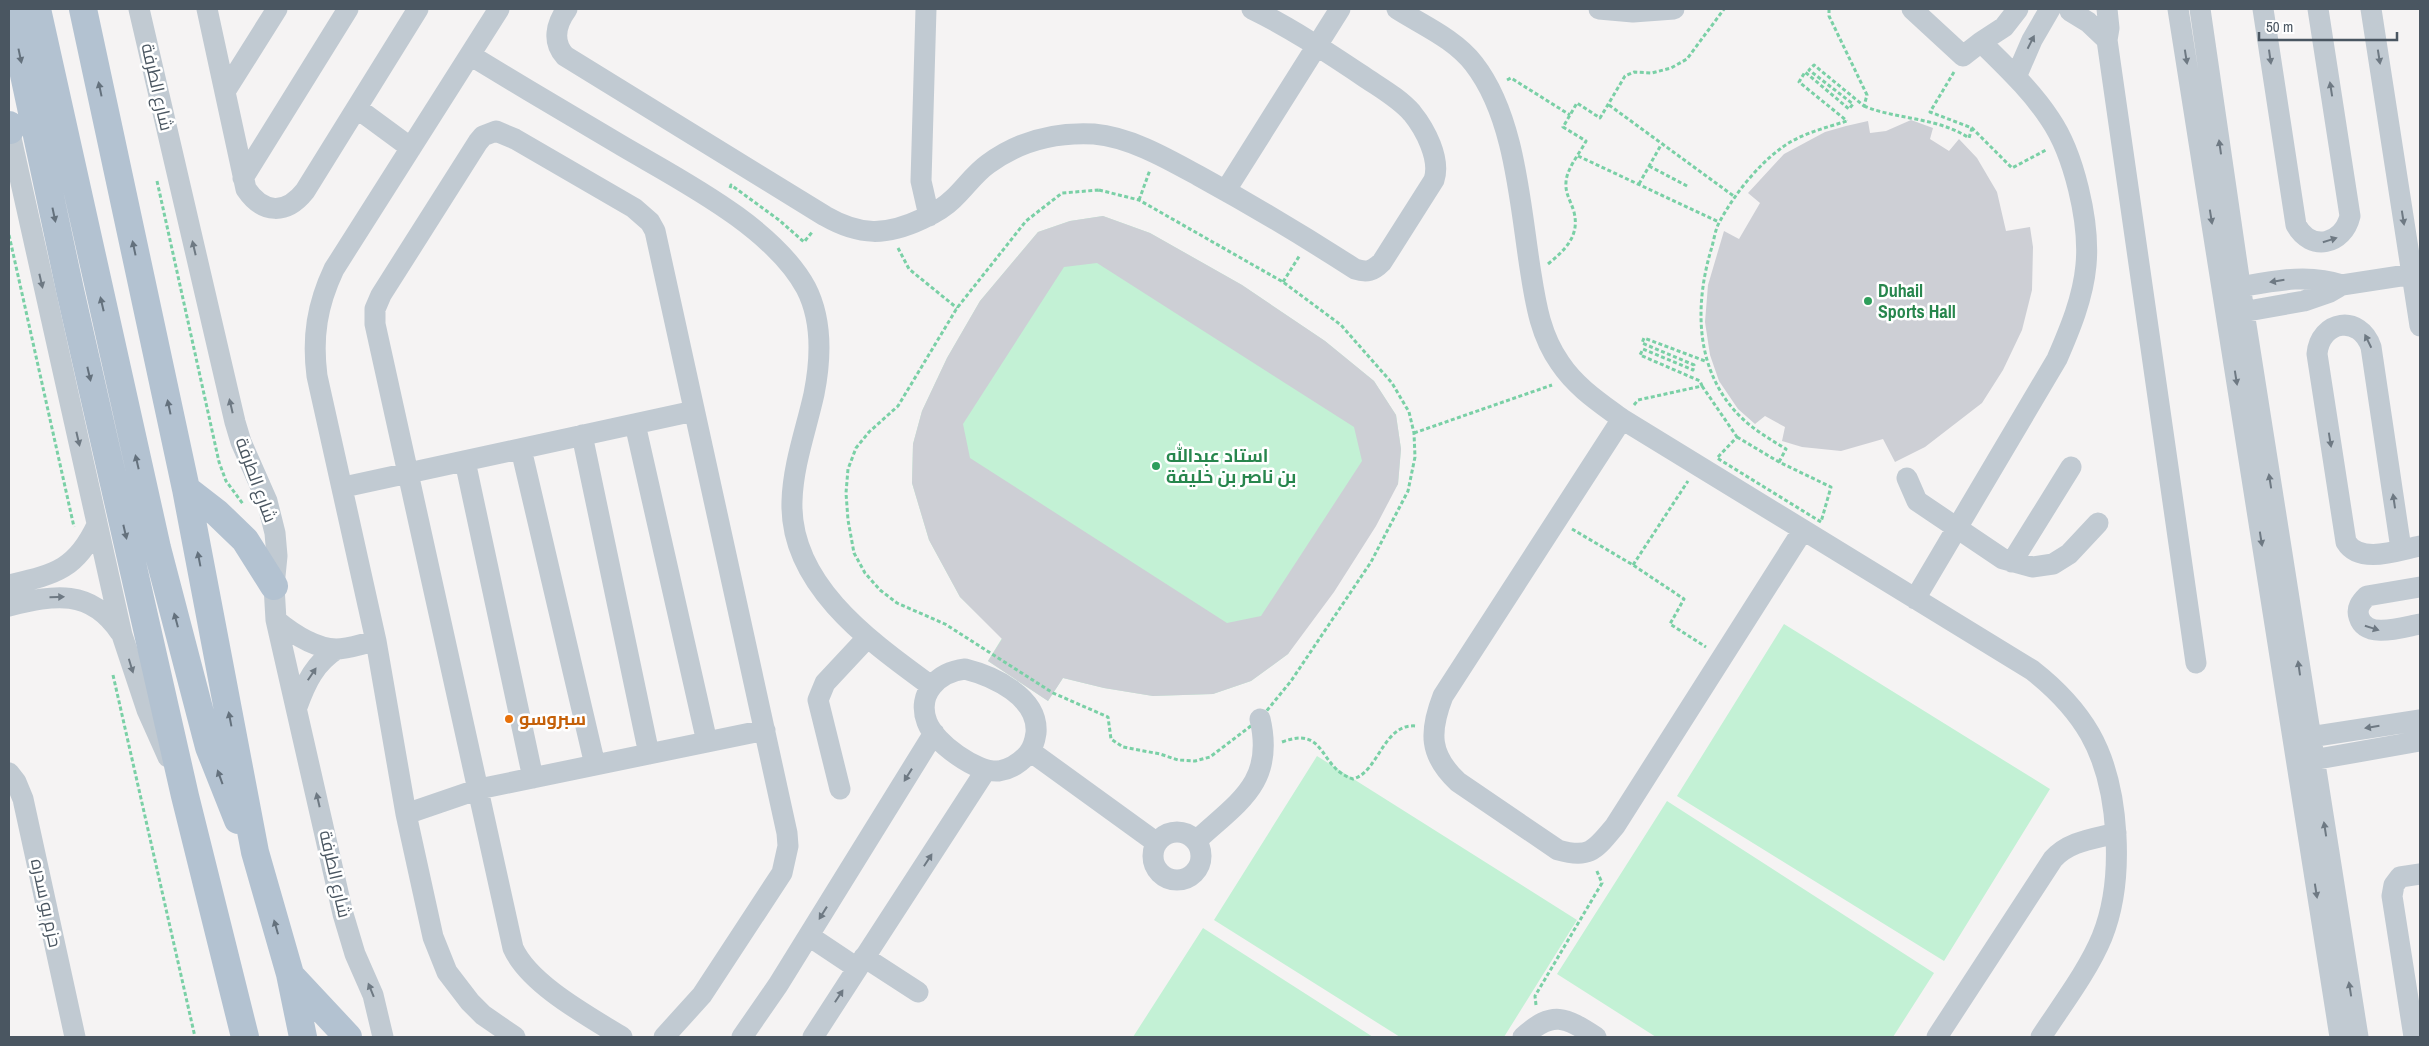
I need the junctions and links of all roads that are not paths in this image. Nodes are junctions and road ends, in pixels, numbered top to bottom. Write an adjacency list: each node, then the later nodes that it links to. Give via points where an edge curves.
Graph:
1 (10, 9): 90 (main road, one-way to 90, via 72,300)
2 (37, 9): 95 (main road, one-way to 2, via 222,783 209,747 159,558)
3 (83, 9): 53 (main road, one-way to 3)
4 (139, 9): 61 (street, شارع الطرفة, one-way to 4, via 277,556 271,517 235,422)
5 (277, 9): 31 (street)
6 (348, 9): 35 (street)
7 (418, 9): 32 (street)
8 (499, 9): 29 (street)
9 (566, 9): 37 (street, via 556,32 558,46 565,56 838,224 879,232 894,230)
10 (926, 9): 37 (street, via 921,181)
11 (1252, 9): 28 (street)
12 (1340, 9): 28 (street)
13 (1396, 9): 44 (street, via 1462,51 1490,88 1508,136 1538,316 1544,332 1551,349 1571,378)
14 (1599, 9): 15 (street, via 1633,12)
15 (1674, 9)
16 (1912, 9): 27 (street, via 1964,56)
17 (2018, 9): 27 (street, via 2004,27)
18 (2107, 9): 26 (street)
19 (2178, 9): 40 (street, one-way to 40)
20 (2200, 9): 40 (street, one-way to 20)
21 (2263, 9): 22 (street, one-way to 22, via 2296,225 2305,237 2319,243 2340,236 2350,216)
22 (2318, 9)
23 (2371, 9): 38 (street, one-way to 38)
24 (209, 10): 31 (street)
25 (2061, 10): 26 (street, via 2088,22); 30 (street, one-way to 25, via 2032,40)
26 (2107, 40): 71 (street)
27 (1981, 42): 30 (street)
28 (1318, 46): 36 (street); 36 (street, via 1411,112 1426,137 1437,169 1434,180 1382,262 1368,272 1355,268)
29 (470, 55): 34 (street); 68 (street, via 759,233 806,288 815,310 820,366 795,470 792,502 795,534 808,567 821,587)
30 (2016, 77): 56 (street, via 2050,119 2076,178 2086,264 2075,317 2057,359)
31 (226, 90): 35 (street)
32 (358, 109): 34 (street); 35 (street, via 305,191 291,205 272,209 261,205 246,189)
33 (9, 128): 55 (street, one-way to 55)
34 (411, 148): 52 (street, via 334,269 318,310 314,332 318,376)
35 (243, 178)
36 (1226, 190): 37 (street, via 1156,154 1096,134 1045,137 1020,145 988,164 954,199)
37 (929, 216)
38 (2416, 273): 39 (street); 42 (street)
39 (2342, 285): 40 (street, one-way to 40, via 2322,279 2300,278); 41 (street, via 2304,301)
40 (2231, 289): 41 (street)
41 (2235, 313): 78 (street)
42 (2420, 326)
43 (694, 410): 45 (street); 50 (street, via 658,240 650,222 634,208 515,139 503,133 489,132 463,164 375,309 375,324); 76 (street)
44 (1622, 419): 57 (street); 57 (street, via 1443,696 1433,728 1433,743 1446,771 1558,850 1575,855 1588,853 1598,847 1615,826)
45 (635, 424): 46 (street); 80 (street)
46 (582, 435): 47 (street); 82 (street)
47 (521, 448): 48 (street); 84 (street)
48 (465, 461): 50 (street); 87 (street)
49 (2071, 468): 59 (street)
50 (409, 473): 52 (street); 88 (street)
51 (1907, 478): 56 (street, via 1917,501)
52 (344, 487): 69 (street)
53 (186, 489): 61 (main road, via 218,513 244,540); 95 (main road, one-way to 53)
54 (2098, 523): 59 (street, via 2069,554 2053,564 2032,568)
55 (97, 525): 60 (street, via 80,554 54,573); 67 (street)
56 (1956, 528): 59 (street); 63 (street)
57 (1803, 530): 63 (street)
58 (2411, 548): 58 (street, one-way to 58, via 2369,339 2357,328 2341,325 2326,332 2317,354 2345,537 2349,547 2358,553)
59 (2012, 562)
60 (9, 585)
61 (274, 586): 65 (street, شارع الطرفة)
62 (2420, 587): 66 (street, one-way to 66, via 2367,596 2358,613 2362,624 2373,630)
63 (1915, 599): 92 (street, via 2032,670 2064,699 2100,753 2107,775)
64 (9, 606): 67 (street, one-way to 67, via 44,598 76,598 103,612)
65 (276, 620): 70 (street, via 304,640); 73 (street, شارع الطرفة)
66 (2420, 624)
67 (122, 635): 90 (street, one-way to 90, via 147,710)
68 (867, 638): 72 (street); 89 (street, via 825,683 818,700)
69 (376, 641): 70 (street); 91 (street)
70 (337, 649): 73 (street, one-way to 70, via 315,668)
71 (2196, 663)
72 (931, 686): 77 (street, via 924,710); 81 (street, via 940,676 965,669 1001,684 1022,700 1034,718 1036,730)
73 (297, 707): 105 (street, شارع الطرفة, one-way to 73, via 373,995 355,954 344,914)
74 (1260, 719): 93 (street, via 1265,748 1261,771 1250,790)
75 (2420, 720): 78 (street, one-way to 78)
76 (765, 730): 80 (street); 108 (street, via 787,833 787,860 782,873 702,995)
77 (934, 733): 85 (street, via 957,755); 97 (street, one-way to 97)
78 (2301, 738): 83 (street)
79 (2420, 741): 83 (street)
80 (708, 742): 82 (street)
81 (1030, 751): 85 (street, via 1011,768); 94 (street)
82 (649, 754): 84 (street)
83 (2305, 761): 115 (street, one-way to 115); 116 (street, one-way to 83)
84 (595, 765): 87 (street)
85 (986, 770): 98 (street, one-way to 85)
86 (9, 773): 102 (street, حزم بو سدره, via 23,799)
87 (532, 778): 88 (street)
88 (479, 789): 91 (street); 107 (street, via 510,937 518,959 533,977)
89 (840, 789)
90 (185, 796): 101 (main road)
91 (406, 814): 106 (street, via 433,937 447,972 483,1015)
92 (2116, 833): 113 (street, via 2075,843 2053,858); 114 (street, via 2117,876 2102,938)
93 (1196, 841): 94 (street, via 1181,832 1171,832); 94 (street, via 1200,850 1198,866 1188,877 1178,880 1167,878 1154,863 1153,852)
94 (1157, 842)
95 (255, 852): 99 (main road, one-way to 95)
96 (2420, 874): 117 (street, via 2400,877 2392,896)
97 (809, 936): 98 (street); 109 (street)
98 (861, 963): 100 (street); 110 (street, one-way to 98)
99 (290, 974): 103 (main road); 104 (main road)
100 (918, 992)
101 (242, 1033)
102 (75, 1037)
103 (303, 1037)
104 (348, 1037)
105 (383, 1037)
106 (515, 1037)
107 (622, 1037)
108 (664, 1037)
109 (742, 1037)
110 (813, 1037)
111 (1523, 1037): 112 (street, via 1538,1023 1554,1018 1575,1023)
112 (1596, 1037)
113 (1937, 1037)
114 (2041, 1037)
115 (2340, 1037)
116 (2358, 1037)
117 (2414, 1037)

